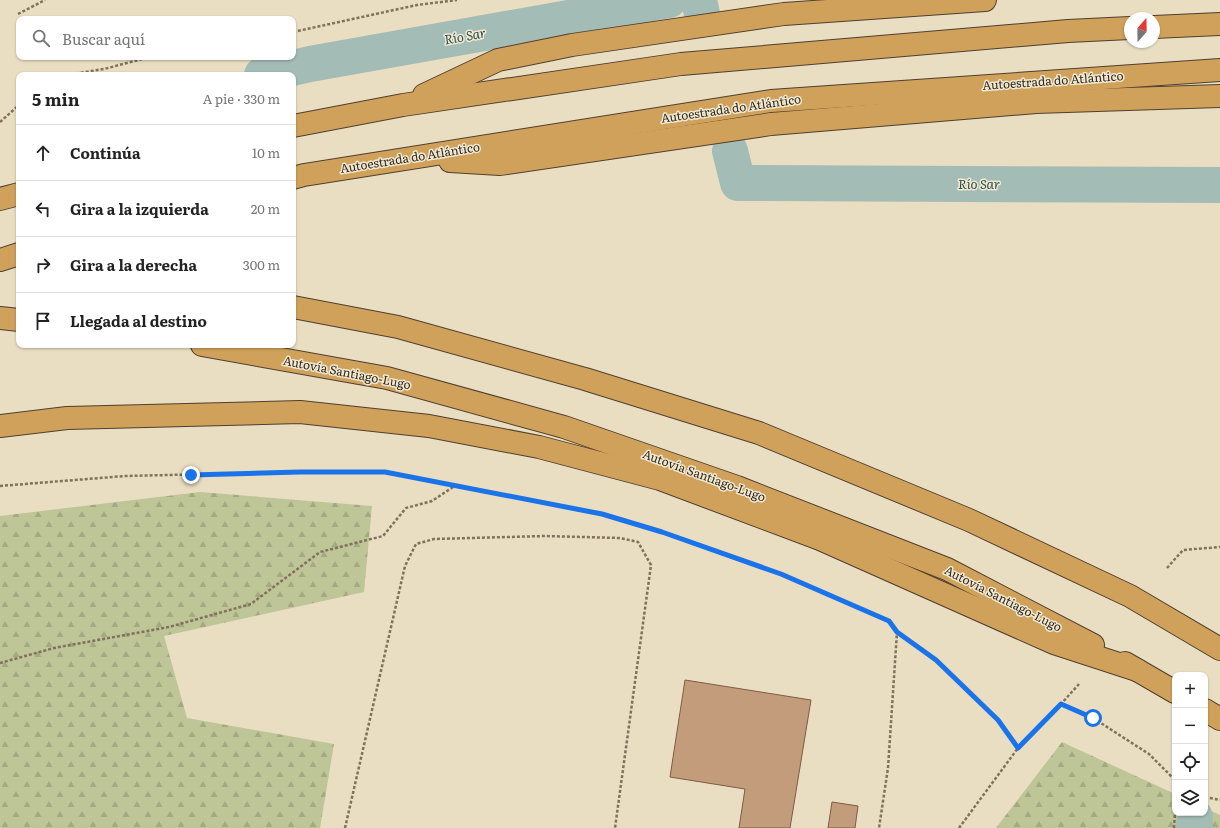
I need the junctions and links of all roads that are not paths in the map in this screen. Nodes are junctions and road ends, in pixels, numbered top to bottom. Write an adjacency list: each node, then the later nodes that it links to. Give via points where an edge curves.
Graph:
1 (985, 0): 7 (highway, via 784,14 572,45 498,60)
2 (1220, 24): 3 (highway)
3 (1160, 27)
4 (1124, 28): 7 (highway, via 681,64)
5 (1220, 70): 9 (highway, Autoestrada do Atlántico, via 771,101)
6 (1220, 96): 9 (highway, via 1036,102 771,124 500,164)
7 (403, 105): 8 (highway)
8 (296, 125)
9 (407, 159): 10 (highway, Autoestrada do Atlántico)
10 (296, 177)
11 (16, 195): 12 (highway)
12 (0, 199)
13 (16, 255): 14 (highway)
14 (0, 260)
15 (0, 263): 16 (highway)
16 (16, 265)
17 (296, 308): 20 (highway, via 398,327 584,379 759,433 969,520 1130,596)
18 (219, 348): 21 (highway, Autovía Santiago-Lugo, via 387,378 564,427 737,487 948,569)
19 (0, 426): 21 (highway, via 67,418 300,412 429,426 539,447 660,480 820,539 1054,643)
20 (1220, 649)
21 (1137, 670): 22 (highway, Autovía Santiago-Lugo)
22 (1172, 690)
23 (1208, 712): 24 (highway)
24 (1220, 719)

